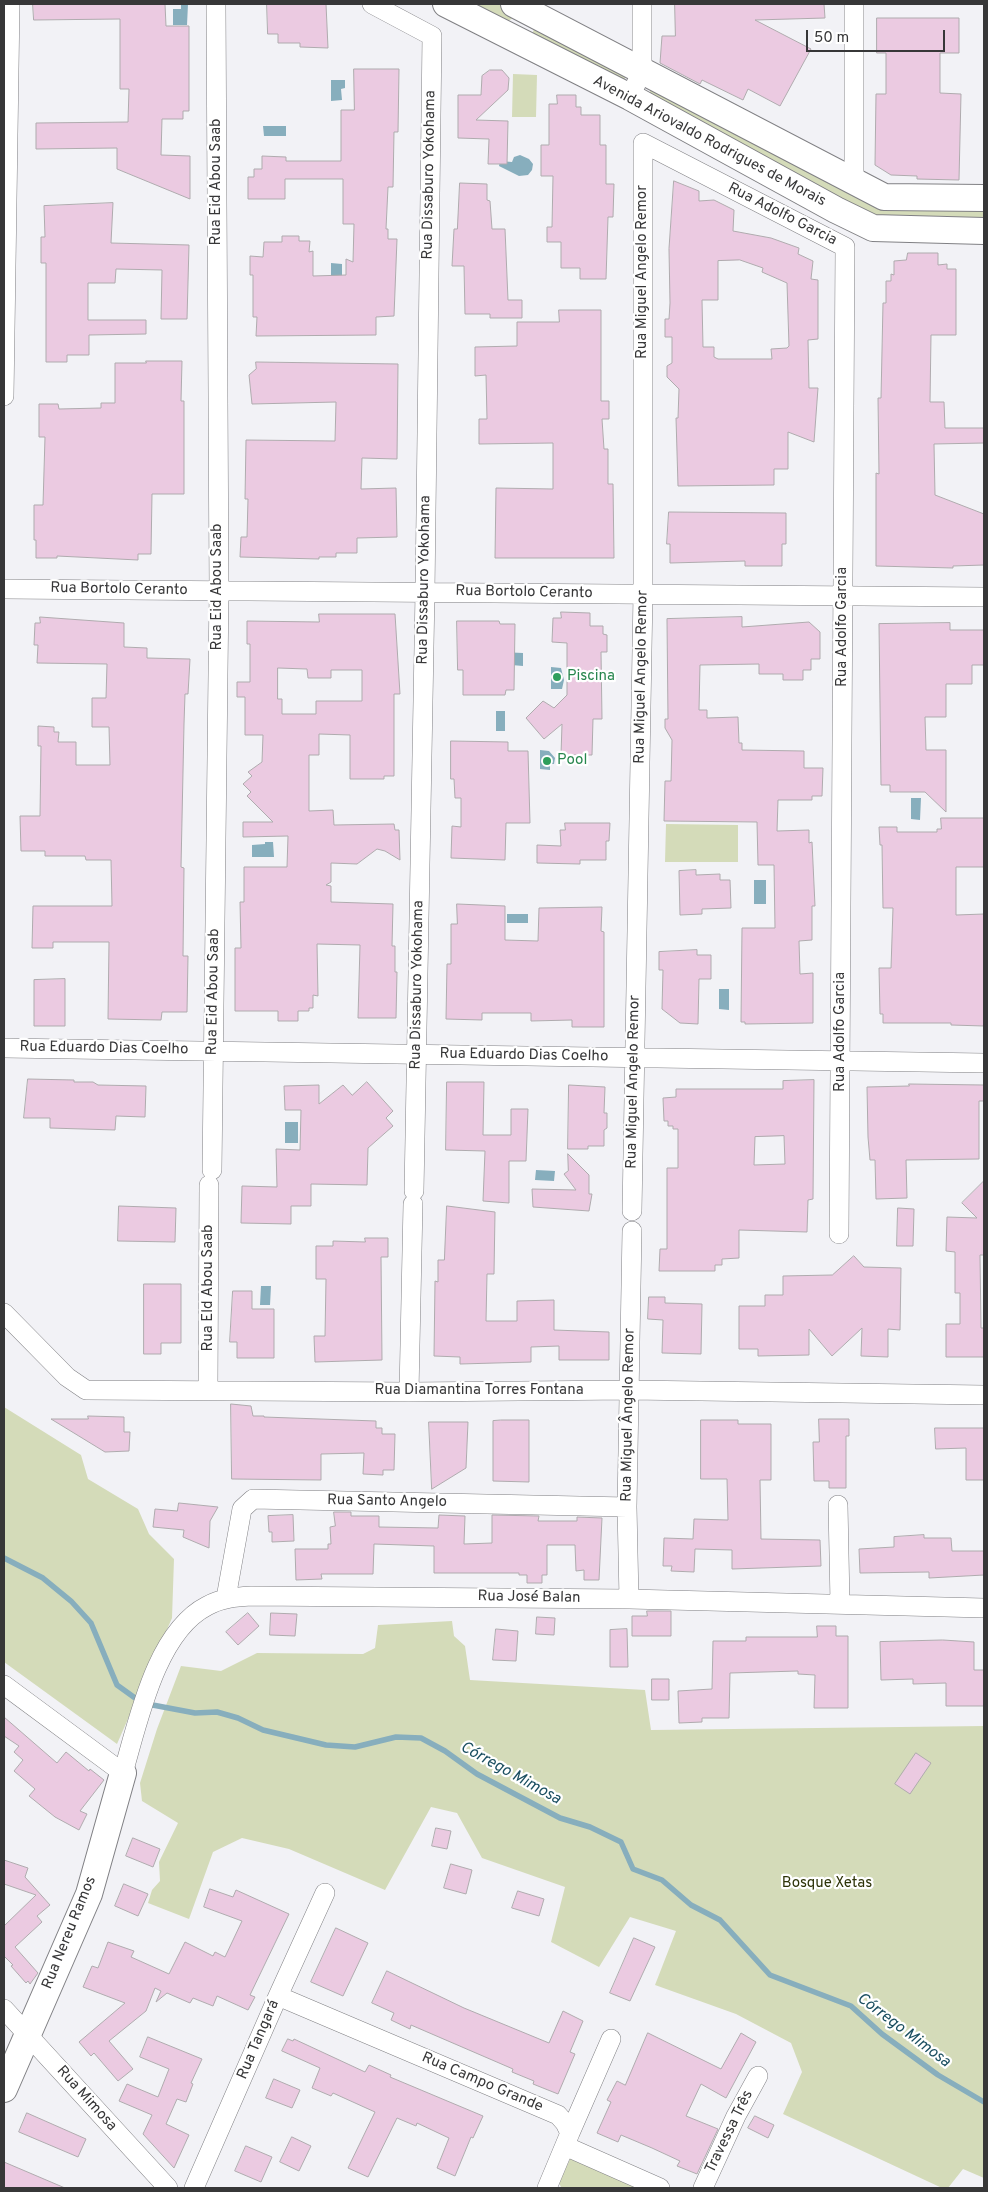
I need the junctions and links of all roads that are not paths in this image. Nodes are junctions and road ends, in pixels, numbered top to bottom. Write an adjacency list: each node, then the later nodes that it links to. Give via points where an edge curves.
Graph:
1 (10, 4): 14 (street)
2 (216, 4): 16 (street, Rua Eid Abou Saab)
3 (372, 4): 17 (street, Rua Dissaburo Yokohama, via 432,36)
4 (446, 4): 9 (street, Avenida Ariovaldo Rodrigues de Morais)
5 (514, 4): 8 (street, Avenida Ariovaldo Rodrigues de Morais)
6 (642, 4): 8 (street)
7 (854, 4): 11 (street)
8 (642, 71): 9 (street); 11 (street, Avenida Ariovaldo Rodrigues de Morais)
9 (630, 97): 13 (street, Avenida Ariovaldo Rodrigues de Morais, via 873,228)
10 (643, 143): 18 (street, Rua Miguel Angelo Remor); 19 (street, Rua Adolfo Garcia, via 845,247)
11 (854, 183): 12 (street, Avenida Ariovaldo Rodrigues de Morais, via 884,197)
12 (984, 198)
13 (984, 230)
14 (4, 396)
15 (4, 588): 16 (street, Rua Bortolo Ceranto)
16 (219, 591): 17 (street, Rua Bortolo Ceranto); 22 (street, Rua Eid Abou Saab)
17 (425, 592): 18 (street, Rua Bortolo Ceranto); 23 (street, Rua Dissaburo Yokohama)
18 (643, 594): 19 (street, Rua Bortolo Ceranto); 24 (street, Rua Miguel Angelo Remor)
19 (843, 596): 20 (street, Rua Bortolo Ceranto); 25 (street, Rua Adolfo Garcia)
20 (984, 597)
21 (4, 1048): 22 (street, Rua Eduardo Dias Coelho)
22 (214, 1051): 23 (street, Rua Eduardo Dias Coelho); 27 (street, Rua Eid Abou Saab)
23 (417, 1054): 24 (street, Rua Eduardo Dias Coelho); 34 (street, Rua Dissaburo Yokohama)
24 (635, 1058): 25 (street, Rua Eduardo Dias Coelho); 28 (street, Rua Miguel Angelo Remor)
25 (840, 1061): 26 (street, Rua Eduardo Dias Coelho); 30 (street, Rua Adolfo Garcia)
26 (984, 1063)
27 (211, 1178): 32 (street, Rua Eld Abou Saab)
28 (632, 1211)
29 (632, 1231): 33 (street, Rua Miguel Ângelo Remor)
30 (839, 1234)
31 (4, 1313): 32 (street, Rua Diamantina Torres Fontana, via 67,1377 86,1390)
32 (208, 1390): 34 (street, Rua Diamantina Torres Fontana)
33 (630, 1390): 34 (street, Rua Diamantina Torres Fontana); 35 (street, Rua Diamantina Torres Fontana); 37 (street, Rua Miguel Ângelo Remor)
34 (409, 1392)
35 (984, 1395)
36 (838, 1505): 40 (street)
37 (627, 1507): 38 (street, Rua Santo Angelo, via 253,1499 242,1509); 39 (street, Rua Miguel Ângelo Remor)
38 (226, 1598): 39 (street, Rua José Balan); 43 (street, Rua José Balan, via 206,1606 186,1620 163,1653)
39 (629, 1599): 40 (street, Rua José Balan)
40 (840, 1603): 41 (street, Rua José Balan)
41 (984, 1608)
42 (4, 1685): 44 (street)
43 (140, 1716): 44 (street, Rua Nereu Ramos)
44 (123, 1772): 48 (street, Rua Nereu Ramos, via 89,1894)
45 (325, 1893): 46 (street, Rua Tangará)
46 (278, 1996): 52 (street, Rua Campo Grande, via 558,2115 565,2123); 54 (street, Rua Tangará)
47 (4, 2009): 48 (street, Rua Mimosa)
48 (28, 2036): 51 (street, Rua Nereu Ramos); 53 (street, Rua Mimosa)
49 (611, 2039): 52 (street)
50 (758, 2076): 57 (street, Travessa Três)
51 (4, 2089)
52 (567, 2140): 55 (street); 56 (street, Rua Campo Grande)
53 (168, 2188)
54 (194, 2188)
55 (546, 2188)
56 (660, 2188)
57 (702, 2188)

